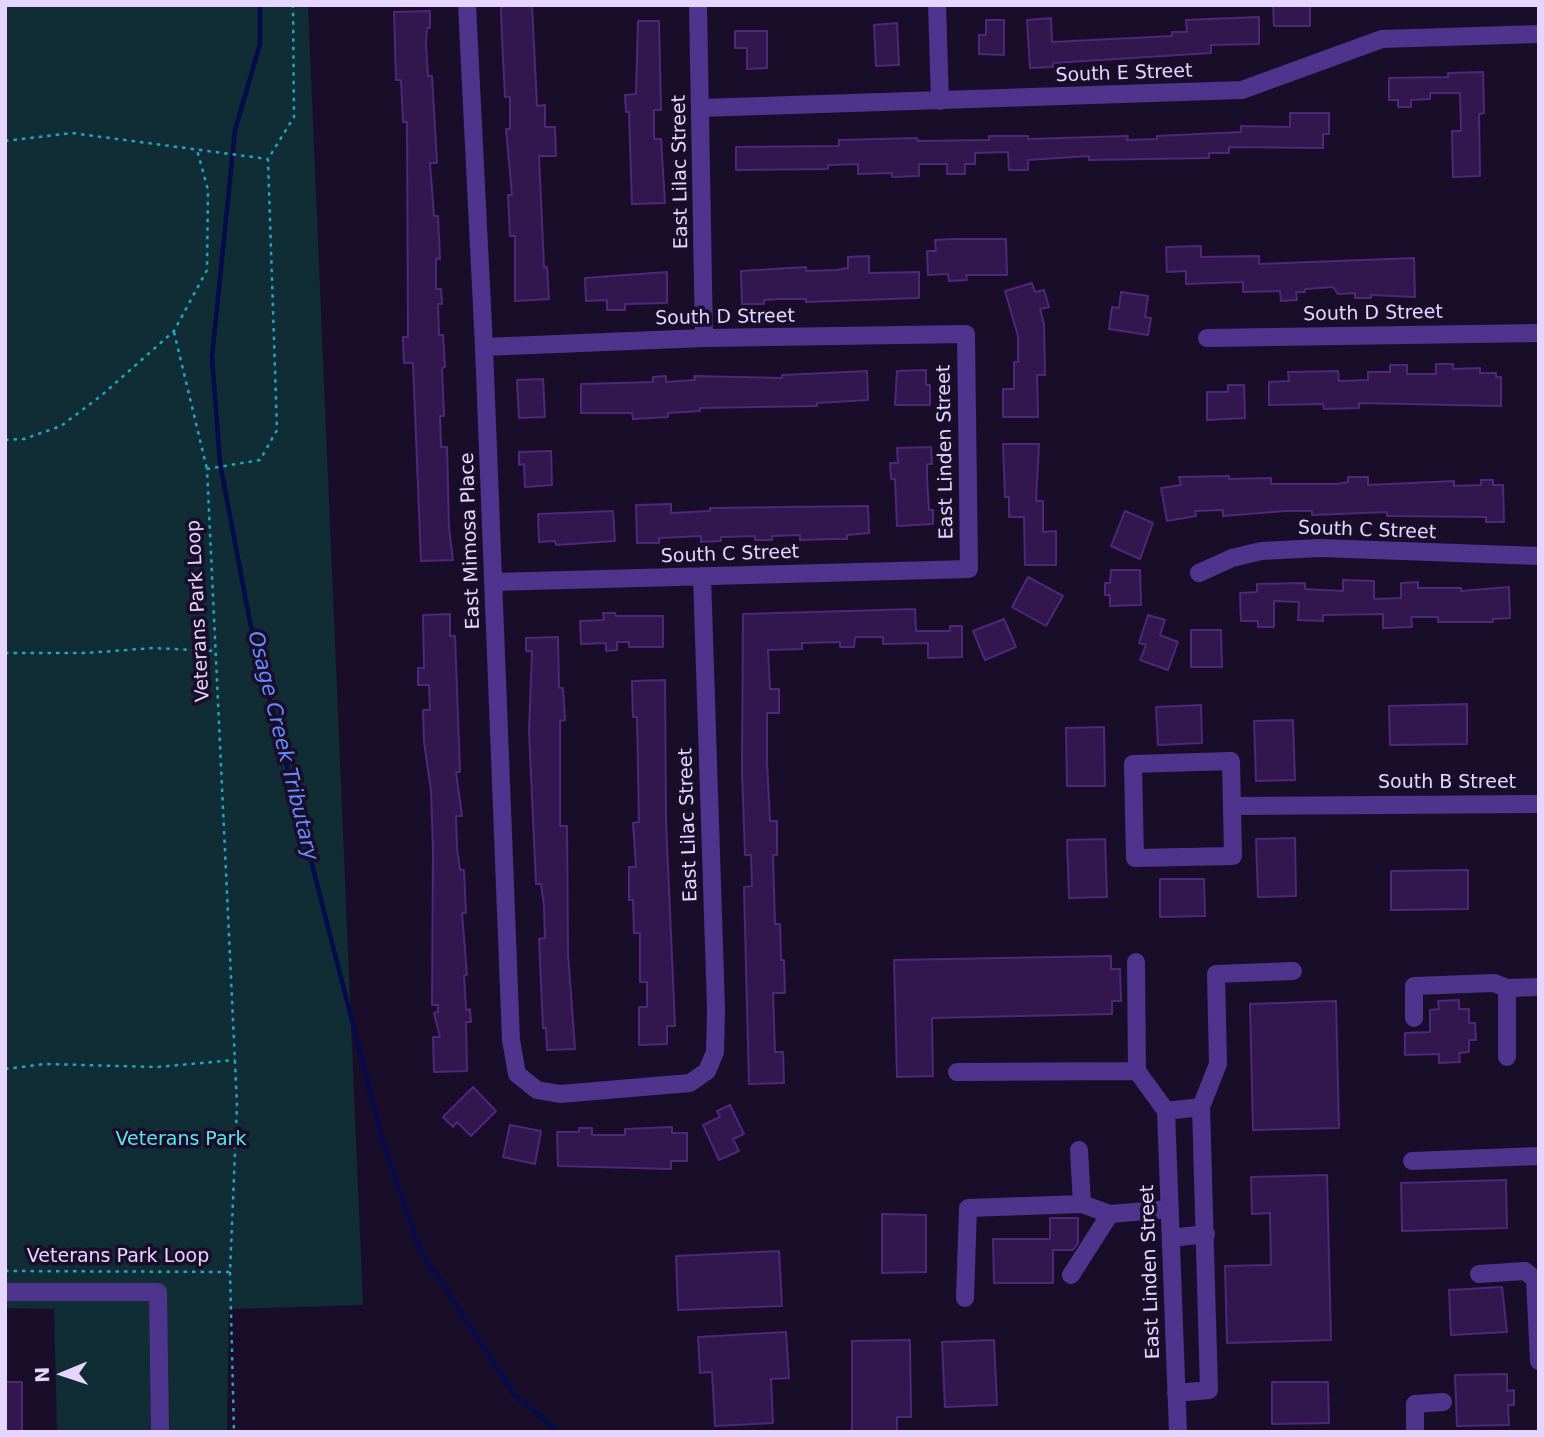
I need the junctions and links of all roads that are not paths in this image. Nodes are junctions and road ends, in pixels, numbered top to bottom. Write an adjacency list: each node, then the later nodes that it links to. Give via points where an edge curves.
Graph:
1 (467, 5): 11 (street, East Mimosa Place)
2 (698, 5): 6 (street, East Lilac Street)
3 (937, 5): 5 (street)
4 (1539, 34): 5 (street, South E Street, via 1382,39 1242,90)
5 (940, 101): 6 (street, South E Street)
6 (701, 108): 9 (street, East Lilac Street)
7 (1539, 333): 10 (street, South D Street)
8 (966, 334): 9 (street, South D Street); 13 (street, East Linden Street)
9 (704, 338): 11 (street, South D Street)
10 (1207, 338)
11 (484, 347): 16 (street, East Mimosa Place)
12 (1539, 556): 14 (street, South C Street, via 1320,548 1261,551)
13 (969, 569): 15 (street, South C Street)
14 (1199, 573)
15 (702, 576): 16 (street, South C Street); 27 (street, East Lilac Street, via 715,1052 707,1071 690,1083 560,1094 537,1090)
16 (493, 582): 27 (street, East Mimosa Place, via 510,1026)
17 (1539, 804): 18 (street, South B Street)
18 (1232, 806): 18 (street, via 1231,761 1133,764 1135,858 1233,856)
19 (1136, 962): 25 (street)
20 (1293, 971): 28 (street, via 1216,974 1218,1064)
21 (1539, 987): 22 (street)
22 (1507, 988): 23 (street, via 1494,984 1414,986); 24 (street)
23 (1414, 1018)
24 (1507, 1056)
25 (1137, 1071): 26 (street); 29 (street)
26 (957, 1072)
27 (517, 1074)
28 (1201, 1107): 29 (street); 36 (street)
29 (1166, 1111): 34 (street, East Linden Street)
30 (1079, 1150): 33 (street)
31 (1539, 1156): 32 (street)
32 (1412, 1161)
33 (1082, 1204): 35 (street); 42 (street, via 968,1208)
34 (1170, 1209): 35 (street); 37 (street, East Linden Street)
35 (1110, 1214): 39 (street)
36 (1206, 1234): 37 (street); 44 (street, via 1209,1390)
37 (1171, 1238): 44 (street, East Linden Street)
38 (1479, 1274): 40 (street, via 1525,1271)
39 (1071, 1275)
40 (1537, 1279): 43 (street)
41 (5, 1292): 46 (street, via 158,1292)
42 (965, 1298)
43 (1539, 1361)
44 (1176, 1393): 47 (street, East Linden Street)
45 (1443, 1402): 48 (street, via 1415,1404)
46 (160, 1432)
47 (1178, 1432)
48 (1415, 1432)

